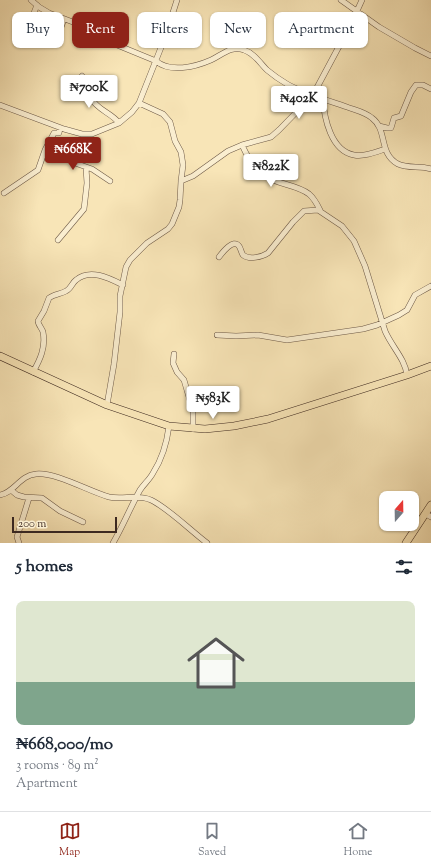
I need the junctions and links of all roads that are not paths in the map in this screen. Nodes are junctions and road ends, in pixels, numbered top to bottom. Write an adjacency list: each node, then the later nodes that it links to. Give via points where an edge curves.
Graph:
1 (31, 0): 5 (street)
2 (177, 0): 11 (street)
3 (341, 0): 6 (street)
4 (362, 0): 6 (street)
5 (37, 5): 7 (street); 8 (street)
6 (357, 11): 10 (street, via 379,27); 14 (street)
7 (34, 12)
8 (48, 12)
9 (64, 19): 11 (street)
10 (431, 56)
11 (156, 61): 14 (street, via 164,66 191,66 229,50 242,49 254,56 282,81); 16 (street)
12 (82, 76): 18 (street, via 88,83 91,99)
13 (431, 88): 19 (street, via 416,85 401,116 394,118 391,128)
14 (312, 95): 15 (street); 22 (street, via 271,137)
15 (323, 98): 19 (street, via 364,113); 23 (street, via 324,109 336,144 355,156)
16 (139, 103): 18 (street); 27 (street, via 163,114 170,122 181,152)
17 (0, 105): 20 (street)
18 (119, 123): 20 (street, via 92,134)
19 (379, 126): 23 (street)
20 (60, 128): 21 (street, via 59,133 54,133)
21 (50, 141): 24 (street, via 72,162); 28 (street, via 38,170)
22 (242, 145): 27 (street); 29 (street, via 262,174 306,192 315,200)
23 (385, 149): 25 (street, via 400,165)
24 (86, 168): 26 (street); 30 (street, via 84,209)
25 (431, 169)
26 (110, 181)
27 (181, 181): 32 (street, via 179,207 172,224 130,260)
28 (4, 193)
29 (322, 213): 31 (street, via 318,210 304,211 264,256 246,257 236,244 224,249); 34 (street, via 342,226 354,241 365,266)
30 (58, 240)
31 (219, 257)
32 (123, 285): 39 (street, via 94,274 87,275 77,279 67,291 49,298 38,321 43,332 43,347 40,360); 41 (street)
33 (431, 286): 34 (street, via 415,295 407,310)
34 (382, 322): 35 (street, via 363,329 287,340 258,335); 40 (street, via 388,339 407,368)
35 (217, 334)
36 (174, 354): 43 (street, via 173,363 184,380 192,411)
37 (0, 356): 39 (main road)
38 (431, 366): 40 (main road)
39 (33, 372): 41 (main road)
40 (408, 375): 43 (main road, via 268,419 216,429)
41 (107, 405): 42 (main road)
42 (170, 426): 43 (main road); 46 (street, via 162,457 154,473)
43 (193, 429)
44 (11, 490): 45 (street); 46 (street, via 22,479 36,474 48,475 111,497); 47 (street, via 16,495)
45 (0, 495)
46 (136, 497): 52 (street); 53 (street, via 152,501)
47 (29, 498): 50 (street, via 42,498 60,511); 51 (street, via 17,537)
48 (431, 505): 49 (main road)
49 (428, 515): 54 (main road)
50 (83, 522)
51 (19, 543)
52 (112, 543)
53 (206, 543)
54 (406, 543)

